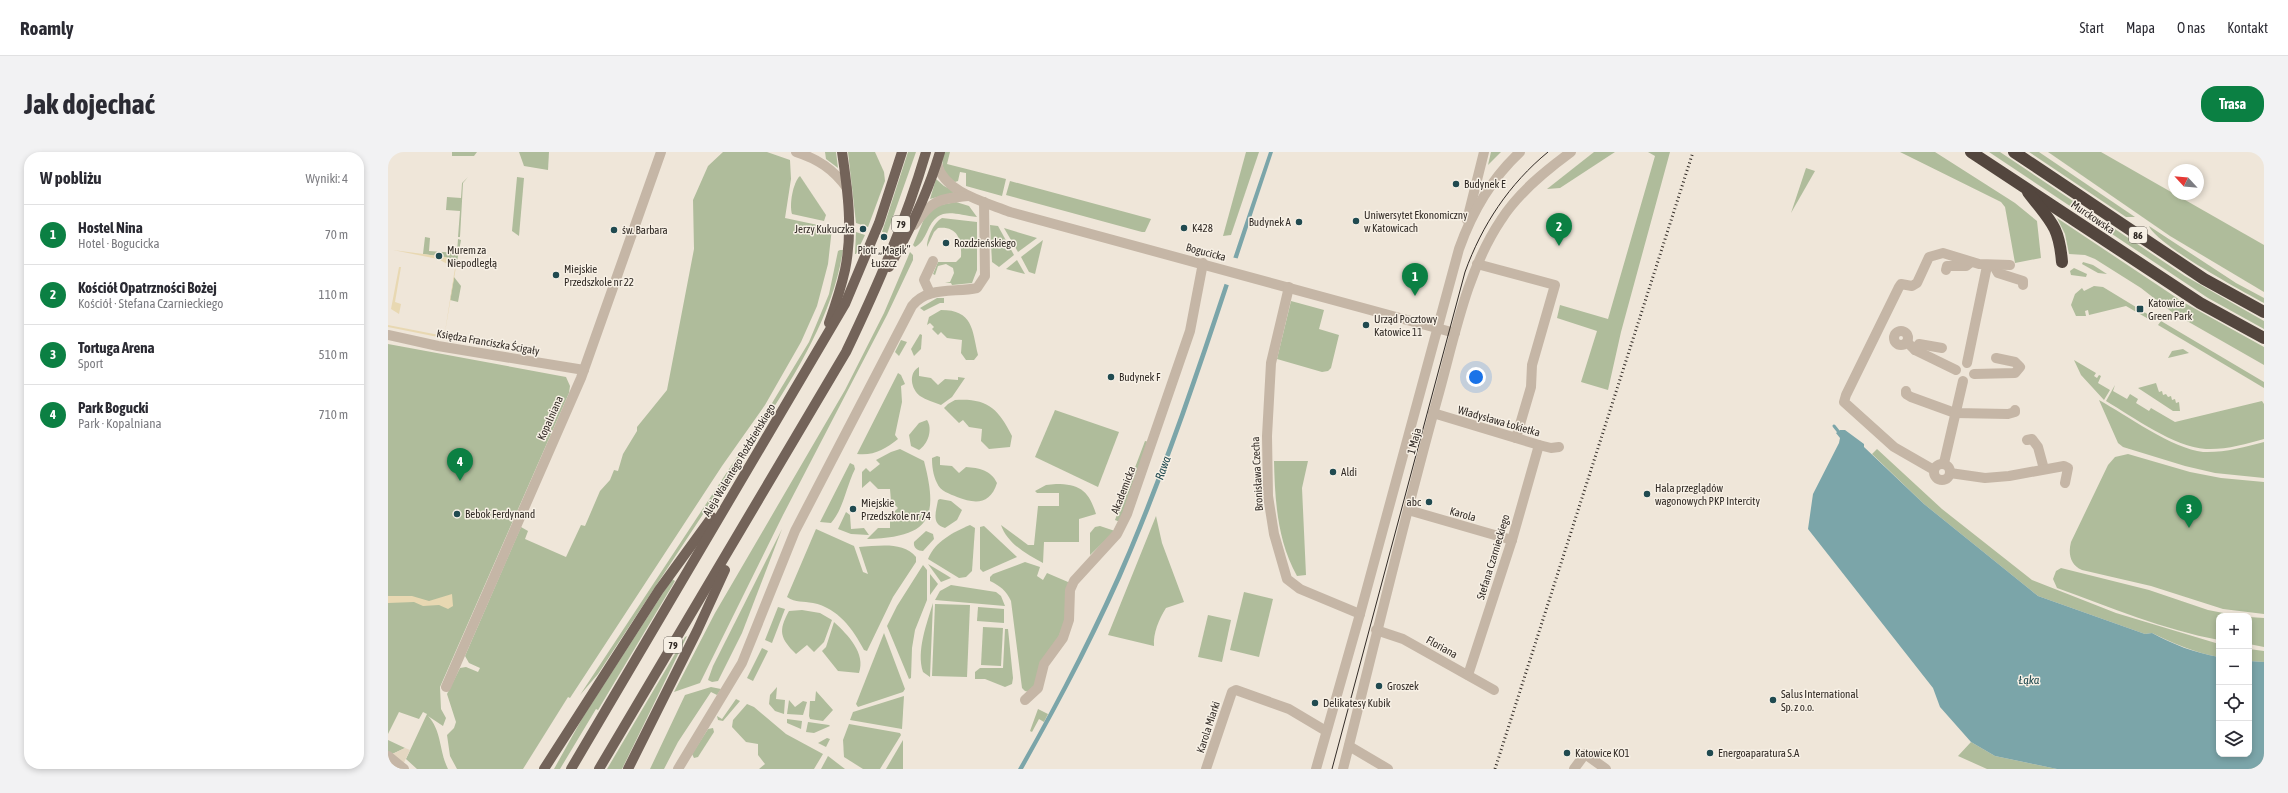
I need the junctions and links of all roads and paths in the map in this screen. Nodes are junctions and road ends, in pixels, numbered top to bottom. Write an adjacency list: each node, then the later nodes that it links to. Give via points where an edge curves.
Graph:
1 (661, 152): 42 (street, Kopalniana)
2 (796, 152): 14 (street, via 824,164)
3 (842, 152): 14 (main road)
4 (902, 152): 36 (main road, Aleja Walentego Roździeńskiego / 79, via 879,223 858,276 845,304)
5 (926, 152): 30 (main road, 79)
6 (940, 152): 12 (main road, 79)
7 (1484, 152): 18 (street, 1 Maja, via 1470,201)
8 (1520, 152): 18 (street, 1 Maja, via 1488,189)
9 (1570, 152): 23 (street, 1 Maja, via 1535,181 1510,208 1494,230)
10 (1971, 152): 13 (highway, Murckowska / 86)
11 (2014, 152): 31 (highway, Murckowska / 86, via 2204,279)
12 (937, 164): 15 (street, Bogucicka, via 944,178); 17 (main road, 79)
13 (2023, 185): 21 (highway, via 2056,229); 37 (highway, Murckowska / 86, via 2200,303)
14 (847, 188): 36 (main road, via 850,221 847,260)
15 (968, 196): 16 (street, Bogucicka); 17 (street, Bogucicka, via 935,201 925,209)
16 (984, 202): 22 (street, Bogucicka, via 1010,212); 29 (street, via 984,276 980,284 977,288 967,290)
17 (911, 228): 30 (main road, 79)
18 (1465, 232): 32 (street, 1 Maja)
19 (933, 261): 29 (street, via 924,280)
20 (1971, 262): 25 (street); 26 (street, via 1966,266 1947,266); 33 (street, via 1943,253 1929,257 1917,283 1912,286 1902,284 1899,287)
21 (2062, 262)
22 (1203, 263): 28 (street, Bogucicka); 68 (street, Akademicka, via 1190,331 1128,514 1113,539 1074,581 1070,590 1069,620 1063,638 1044,664 1038,688)
23 (1477, 264): 34 (street, 1 Maja); 50 (street, via 1555,285 1532,365 1531,387)
24 (2010, 265): 25 (street)
25 (1990, 266): 27 (street, via 1998,273 2023,281); 41 (street)
26 (1946, 270)
27 (2023, 285)
28 (1289, 287): 32 (street, Bogucicka); 63 (street, Bronisława Czecha, via 1271,371 1267,436 1268,496 1274,534 1288,579 1300,589)
29 (930, 293): 77 (street, via 912,306 795,531 742,664)
30 (874, 295): 61 (main road, 79, via 846,352)
31 (2264, 312)
32 (1437, 328): 34 (street, Bogucicka); 63 (street, 1 Maja)
33 (1878, 331): 39 (street, via 1894,336 1903,331 1908,338 1907,342); 57 (street, via 1844,402 1894,447)
34 (1455, 333): 48 (street, 1 Maja)
35 (388, 335): 42 (street, Księdza Franciszka Ścigały, via 438,346)
36 (824, 338): 55 (main road, Aleja Walentego Roździeńskiego / 79)
37 (2264, 338)
38 (1942, 348): 39 (street, via 1919,344)
39 (1915, 350): 43 (street)
40 (1996, 358): 44 (street, via 2015,362 2020,367 2015,373)
41 (1967, 363): 43 (street, via 1960,364); 44 (street, via 1972,367)
42 (584, 370): 66 (street, Kopalniana)
43 (1956, 370): 45 (street, via 1956,376)
44 (1974, 374): 45 (street, via 1971,379)
45 (1963, 381): 49 (street)
46 (1906, 391): 49 (street, via 1911,397)
47 (2015, 410): 49 (street, via 2008,414)
48 (1433, 413): 50 (street, Władysława Łokietka); 60 (street, 1 Maja)
49 (1955, 413): 54 (street, via 1954,440)
50 (1516, 438): 52 (street, Władysława Łokietka)
51 (2027, 440): 56 (street, via 2043,445)
52 (1539, 445): 53 (street, Władysława Łokietka); 62 (street, Stefana Czarnieckiego)
53 (1559, 447)
54 (1944, 463): 57 (street, via 1938,464); 58 (street, via 1950,469)
55 (748, 468): 73 (main road, via 659,590); 74 (main road, Aleja Walentego Roździeńskiego / 79)
56 (2044, 469): 58 (street, via 1985,478); 59 (street, via 2064,466 2068,468)
57 (1934, 470): 58 (street, via 1937,479 1942,480 1948,478)
58 (1950, 473)
59 (2065, 483)
60 (1408, 510): 62 (street, Karola); 64 (street, 1 Maja)
61 (747, 521): 75 (main road, 79); 76 (main road, via 697,631)
62 (1512, 540): 65 (street, Stefana Czarnieckiego)
63 (1360, 614): 69 (street, 1 Maja)
64 (1376, 630): 65 (street, Floriana, via 1403,639); 70 (street, 1 Maja)
65 (1468, 675): 67 (street, Floriana)
66 (446, 687)
67 (1494, 690)
68 (1025, 700)
69 (1326, 731): 78 (street, Karola Miarki, via 1289,709 1236,690 1232,692); 79 (street, 1 Maja)
70 (1349, 746): 80 (street, 1 Maja); 81 (street)
71 (388, 756): 72 (street)
72 (404, 769)
73 (544, 769)
74 (571, 769)
75 (599, 769)
76 (628, 769)
77 (678, 769)
78 (1206, 769)
79 (1316, 769)
80 (1343, 769)
81 (1388, 769)
82 (1574, 769): 83 (street, via 1585,754)
83 (1606, 769)

